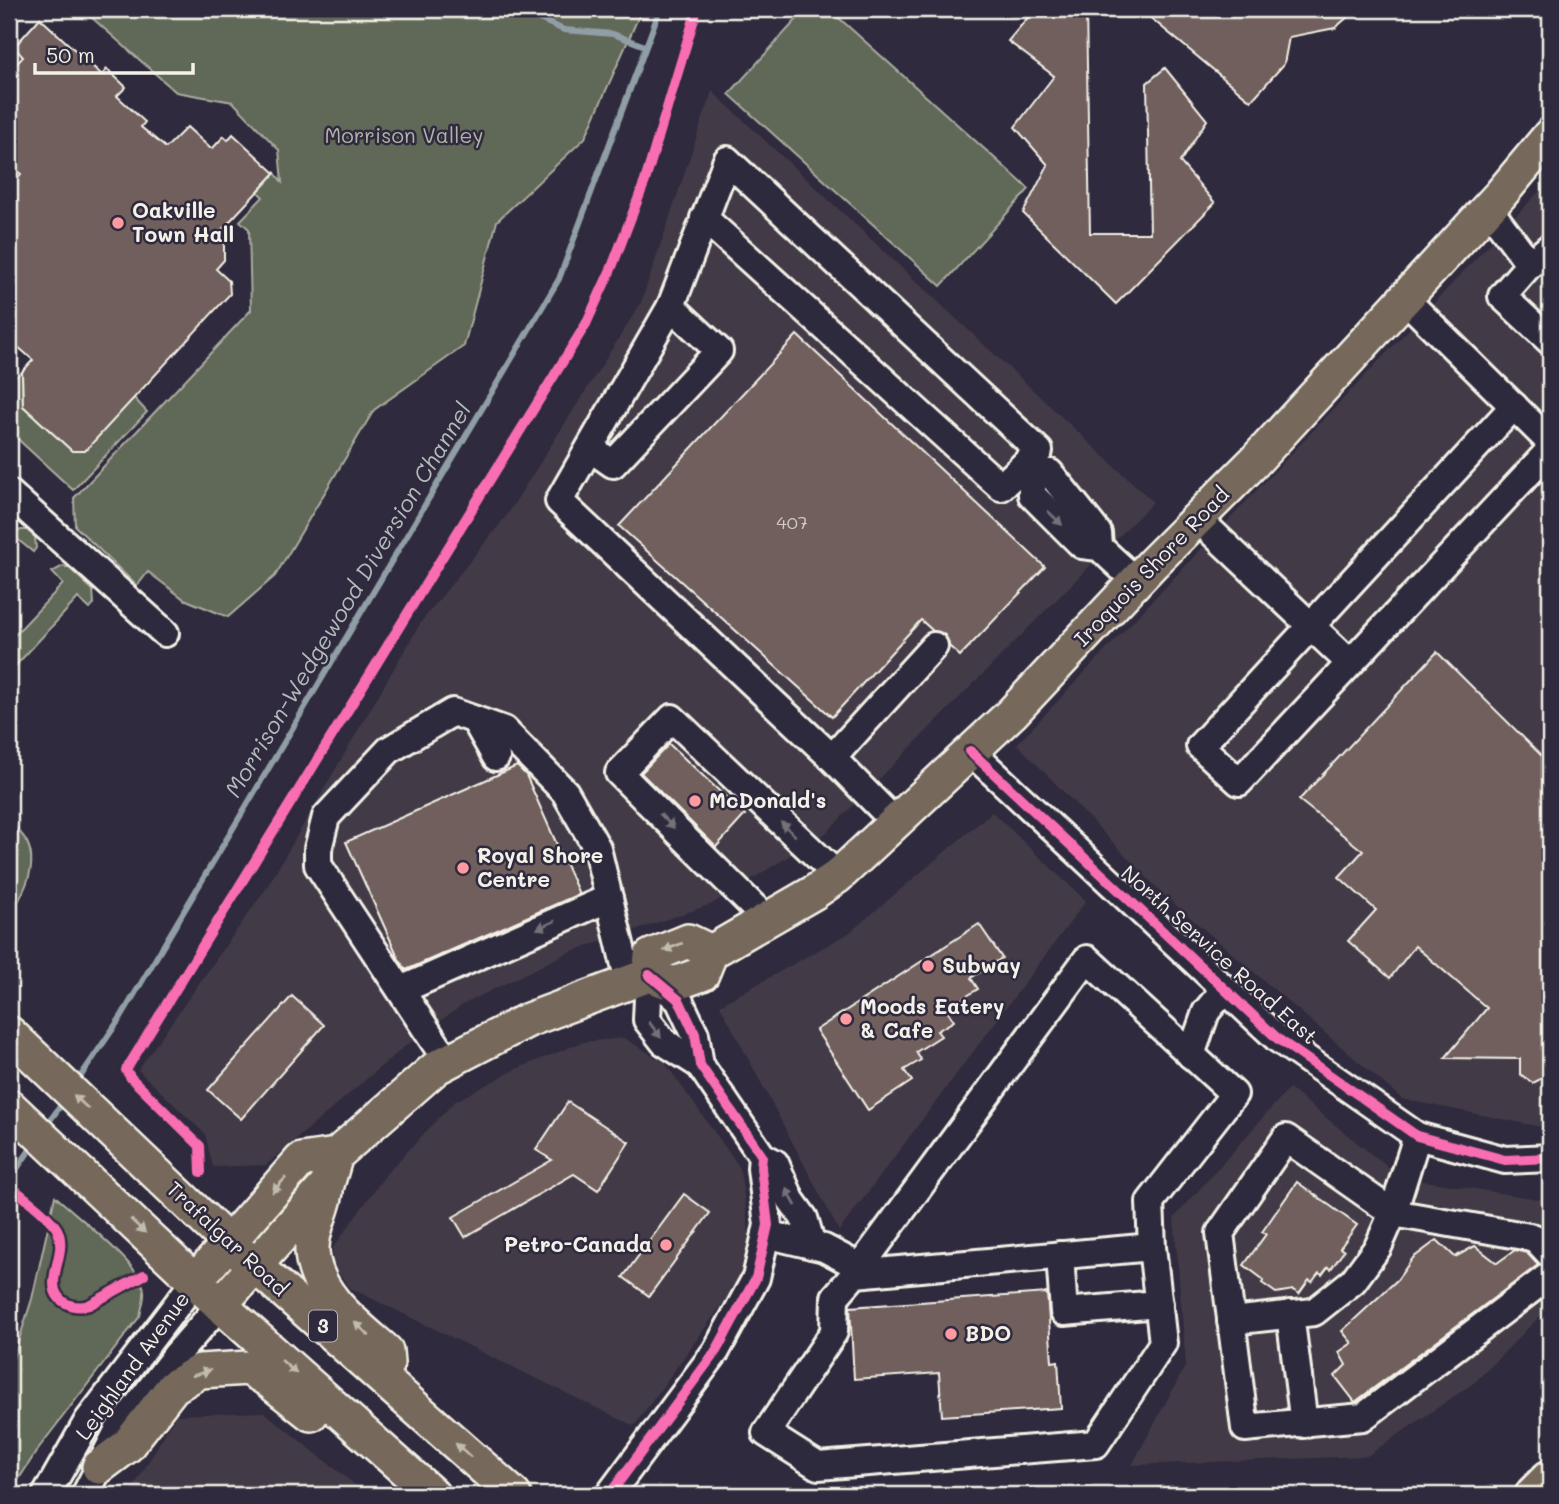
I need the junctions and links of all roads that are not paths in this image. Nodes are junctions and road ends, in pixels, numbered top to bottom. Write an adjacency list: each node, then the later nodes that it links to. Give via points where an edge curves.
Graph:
1 (1550, 135): 2 (main road, Iroquois Shore Road)
2 (1488, 208): 5 (street); 6 (main road, Iroquois Shore Road)
3 (704, 218): 7 (street); 13 (street, via 1001,488); 13 (street, via 727,160 1039,451)
4 (1550, 247): 5 (street)
5 (1530, 264): 8 (street, via 1502,296)
6 (1404, 298): 9 (street); 15 (main road, Iroquois Shore Road)
7 (671, 306): 11 (street); 11 (street, via 719,351 613,464)
8 (1550, 341)
9 (1514, 406): 10 (street); 17 (street)
10 (1550, 442)
11 (590, 448): 24 (street, via 558,501)
12 (1550, 450): 20 (street)
13 (1028, 470): 16 (street, via 1032,495 1082,545 1099,547)
14 (9, 493): 18 (street)
15 (1198, 519): 16 (main road, Iroquois Shore Road); 17 (street)
16 (1136, 581): 22 (main road, Iroquois Shore Road, via 1012,713)
17 (1311, 625): 20 (street); 20 (street, via 1200,746 1239,782)
18 (165, 633)
19 (934, 646): 24 (street)
20 (1350, 663)
21 (475, 720): 23 (street); 27 (street, via 504,730 565,792 597,848); 31 (street, via 453,712 389,750 326,817 318,865)
22 (970, 751): 25 (main road, Iroquois Shore Road); 30 (street, North Service Road East)
23 (496, 757)
24 (832, 758): 25 (street)
25 (896, 823): 26 (main road, Iroquois Shore Road)
26 (838, 876): 28 (main road, Iroquois Shore Road); 28 (street, one-way to 28, via 672,718 619,773)
27 (609, 898): 29 (street); 31 (street, one-way to 31)
28 (767, 920): 29 (main road, Iroquois Shore Road, via 712,952 688,941 651,956)
29 (639, 979): 34 (main road, via 528,1020); 35 (street, one-way to 35, via 647,1020 664,1042); 35 (street, via 679,1000 695,1034)
30 (1225, 989): 33 (street, via 1206,1012); 37 (street, North Service Road East, via 1278,1039)
31 (401, 990): 34 (street)
32 (9, 1033): 43 (main road, Trafalgar Road / 3, one-way to 32)
33 (1191, 1055): 45 (street, via 1234,1094 1150,1202); 49 (street, via 1087,959)
34 (447, 1061): 40 (main road)
35 (701, 1065): 38 (street)
36 (9, 1106): 51 (main road, one-way to 51)
37 (1417, 1136): 39 (street, North Service Road East, via 1505,1160); 41 (street)
38 (762, 1156): 42 (street); 44 (street, one-way to 38, via 804,1218 775,1163)
39 (1550, 1158)
40 (331, 1170): 43 (main road, one-way to 43, via 301,1160); 48 (main road); 56 (main road, one-way to 40, via 386,1351 330,1297 316,1272 312,1250)
41 (1393, 1213): 46 (street, via 1535,1238); 54 (street, via 1378,1247 1353,1281 1314,1312); 55 (street, via 1286,1138 1220,1233)
42 (766, 1234): 44 (street); 64 (street, via 756,1278 716,1351)
43 (228, 1241): 48 (main road, Trafalgar Road / 3); 51 (main road, Leighland Avenue)
44 (812, 1245): 49 (street)
45 (1152, 1247): 47 (street); 52 (street)
46 (1550, 1254)
47 (1060, 1255): 49 (street); 52 (street, via 1064,1312)
48 (256, 1266): 53 (main road); 56 (main road, Trafalgar Road / 3)
49 (858, 1270): 52 (street, via 835,1297 834,1332 766,1433 818,1466 1096,1444 1163,1343)
50 (1550, 1275): 58 (street, via 1363,1417)
51 (195, 1281): 53 (main road); 61 (street, Leighland Avenue, via 88,1421)
52 (1159, 1304)
53 (220, 1305): 57 (main road, one-way to 57); 60 (street, Leighland Avenue, via 118,1431)
54 (1290, 1314): 55 (street); 58 (street)
55 (1231, 1321): 58 (street, via 1245,1428)
56 (391, 1386): 63 (main road, Trafalgar Road / 3, one-way to 56)
57 (353, 1424): 60 (main road, one-way to 57, via 127,1446 173,1387 200,1371 248,1368 313,1416); 62 (main road)
58 (1304, 1424)
59 (1550, 1480): 65 (highway)
60 (92, 1481)
61 (46, 1495)
62 (433, 1495)
63 (514, 1495)
64 (609, 1495)
65 (1535, 1495)

